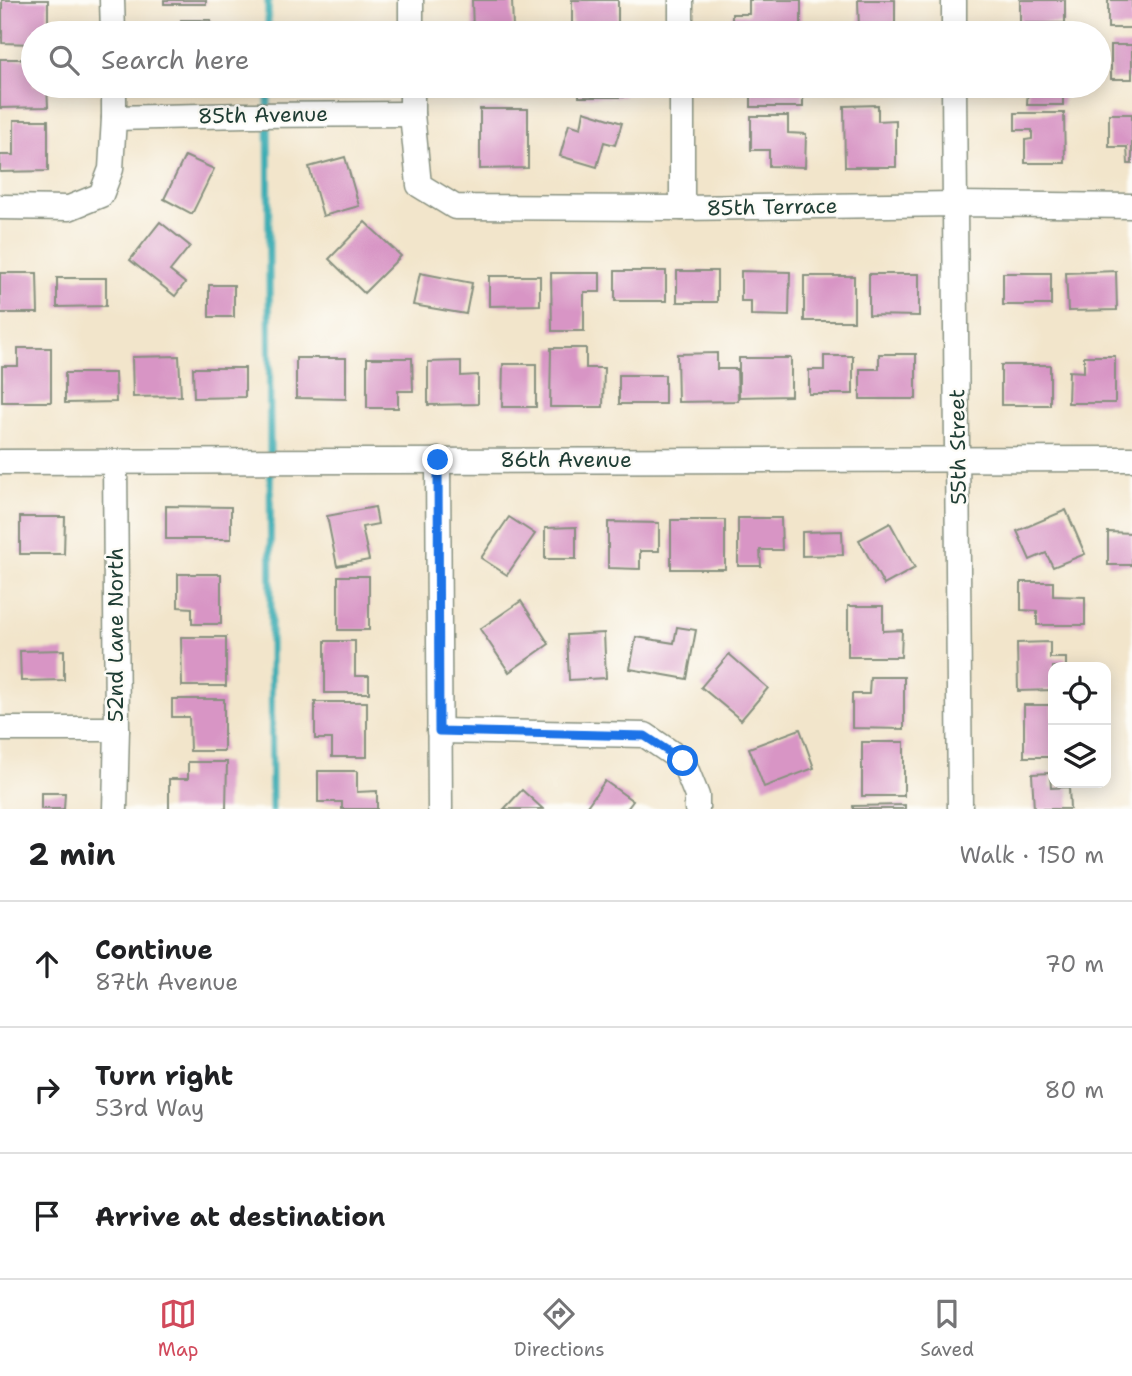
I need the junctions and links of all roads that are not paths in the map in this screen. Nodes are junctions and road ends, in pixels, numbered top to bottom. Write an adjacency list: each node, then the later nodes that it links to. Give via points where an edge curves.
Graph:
1 (112, 0): 5 (street)
2 (411, 0): 6 (street)
3 (681, 0): 7 (street)
4 (954, 0): 8 (street)
5 (113, 21)
6 (411, 21)
7 (681, 21)
8 (954, 21)
9 (114, 98): 14 (street)
10 (412, 98): 13 (street)
11 (682, 98): 18 (street)
12 (954, 98): 15 (street, 55th Street)
13 (412, 114): 14 (street, 85th Avenue); 18 (street, 85th Terrace, via 419,185 455,207)
14 (114, 118): 17 (street, via 111,169 102,195 69,208)
15 (954, 204): 16 (street, 85th Terrace); 18 (street, 85th Terrace); 19 (street, 55th Street)
16 (1132, 206)
17 (0, 208)
18 (682, 208)
19 (958, 459): 20 (street, 86th Avenue); 21 (street, 86th Avenue); 30 (street, 55th Street)
20 (1132, 459)
21 (438, 460): 23 (street, 86th Avenue); 26 (street)
22 (0, 462): 23 (street, 86th Avenue)
23 (115, 462): 25 (street, 52nd Lane North)
24 (0, 729): 25 (street)
25 (117, 729): 27 (street, 52nd Lane North)
26 (439, 731): 28 (street); 29 (street, via 645,736 683,761 697,796)
27 (115, 809)
28 (440, 809)
29 (697, 809)
30 (960, 809)

